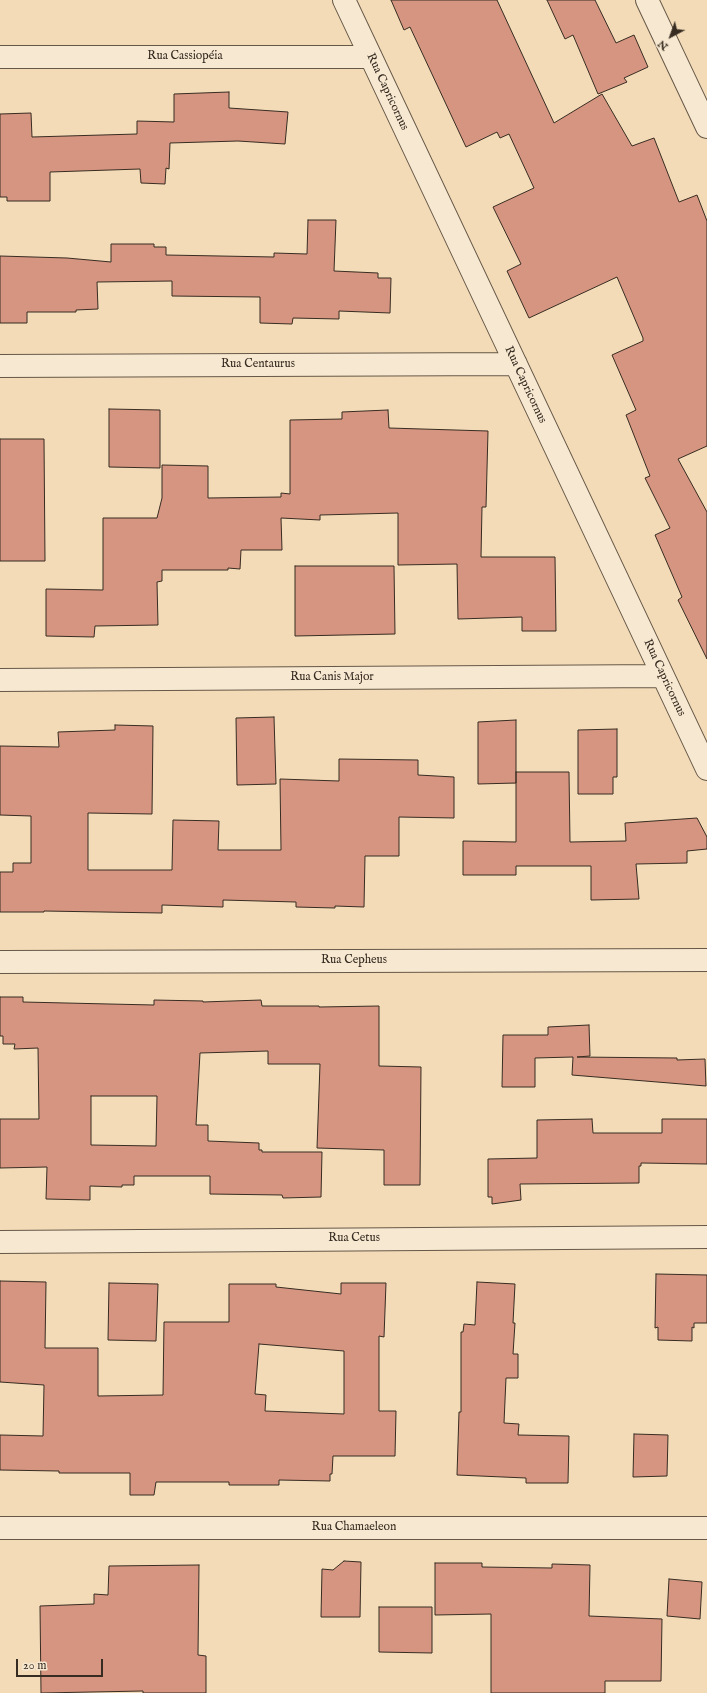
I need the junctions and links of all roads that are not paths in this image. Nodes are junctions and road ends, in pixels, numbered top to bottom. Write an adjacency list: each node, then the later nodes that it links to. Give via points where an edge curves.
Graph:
1 (344, 0): 4 (street, Rua Capricornus)
2 (647, 0): 5 (street)
3 (0, 57): 4 (street, Rua Cassiopéia)
4 (371, 57): 6 (street, Rua Capricornus)
5 (707, 127)
6 (516, 364): 7 (street, Rua Centaurus); 8 (street, Rua Capricornus)
7 (0, 366)
8 (663, 676): 9 (street, Rua Canis Major); 10 (street, Rua Capricornus)
9 (0, 680)
10 (707, 769)
11 (707, 960): 12 (street, Rua Cepheus)
12 (0, 962)
13 (707, 1237): 14 (street, Rua Cetus)
14 (0, 1242)
15 (0, 1528): 16 (street, Rua Chamaeleon)
16 (707, 1528)

